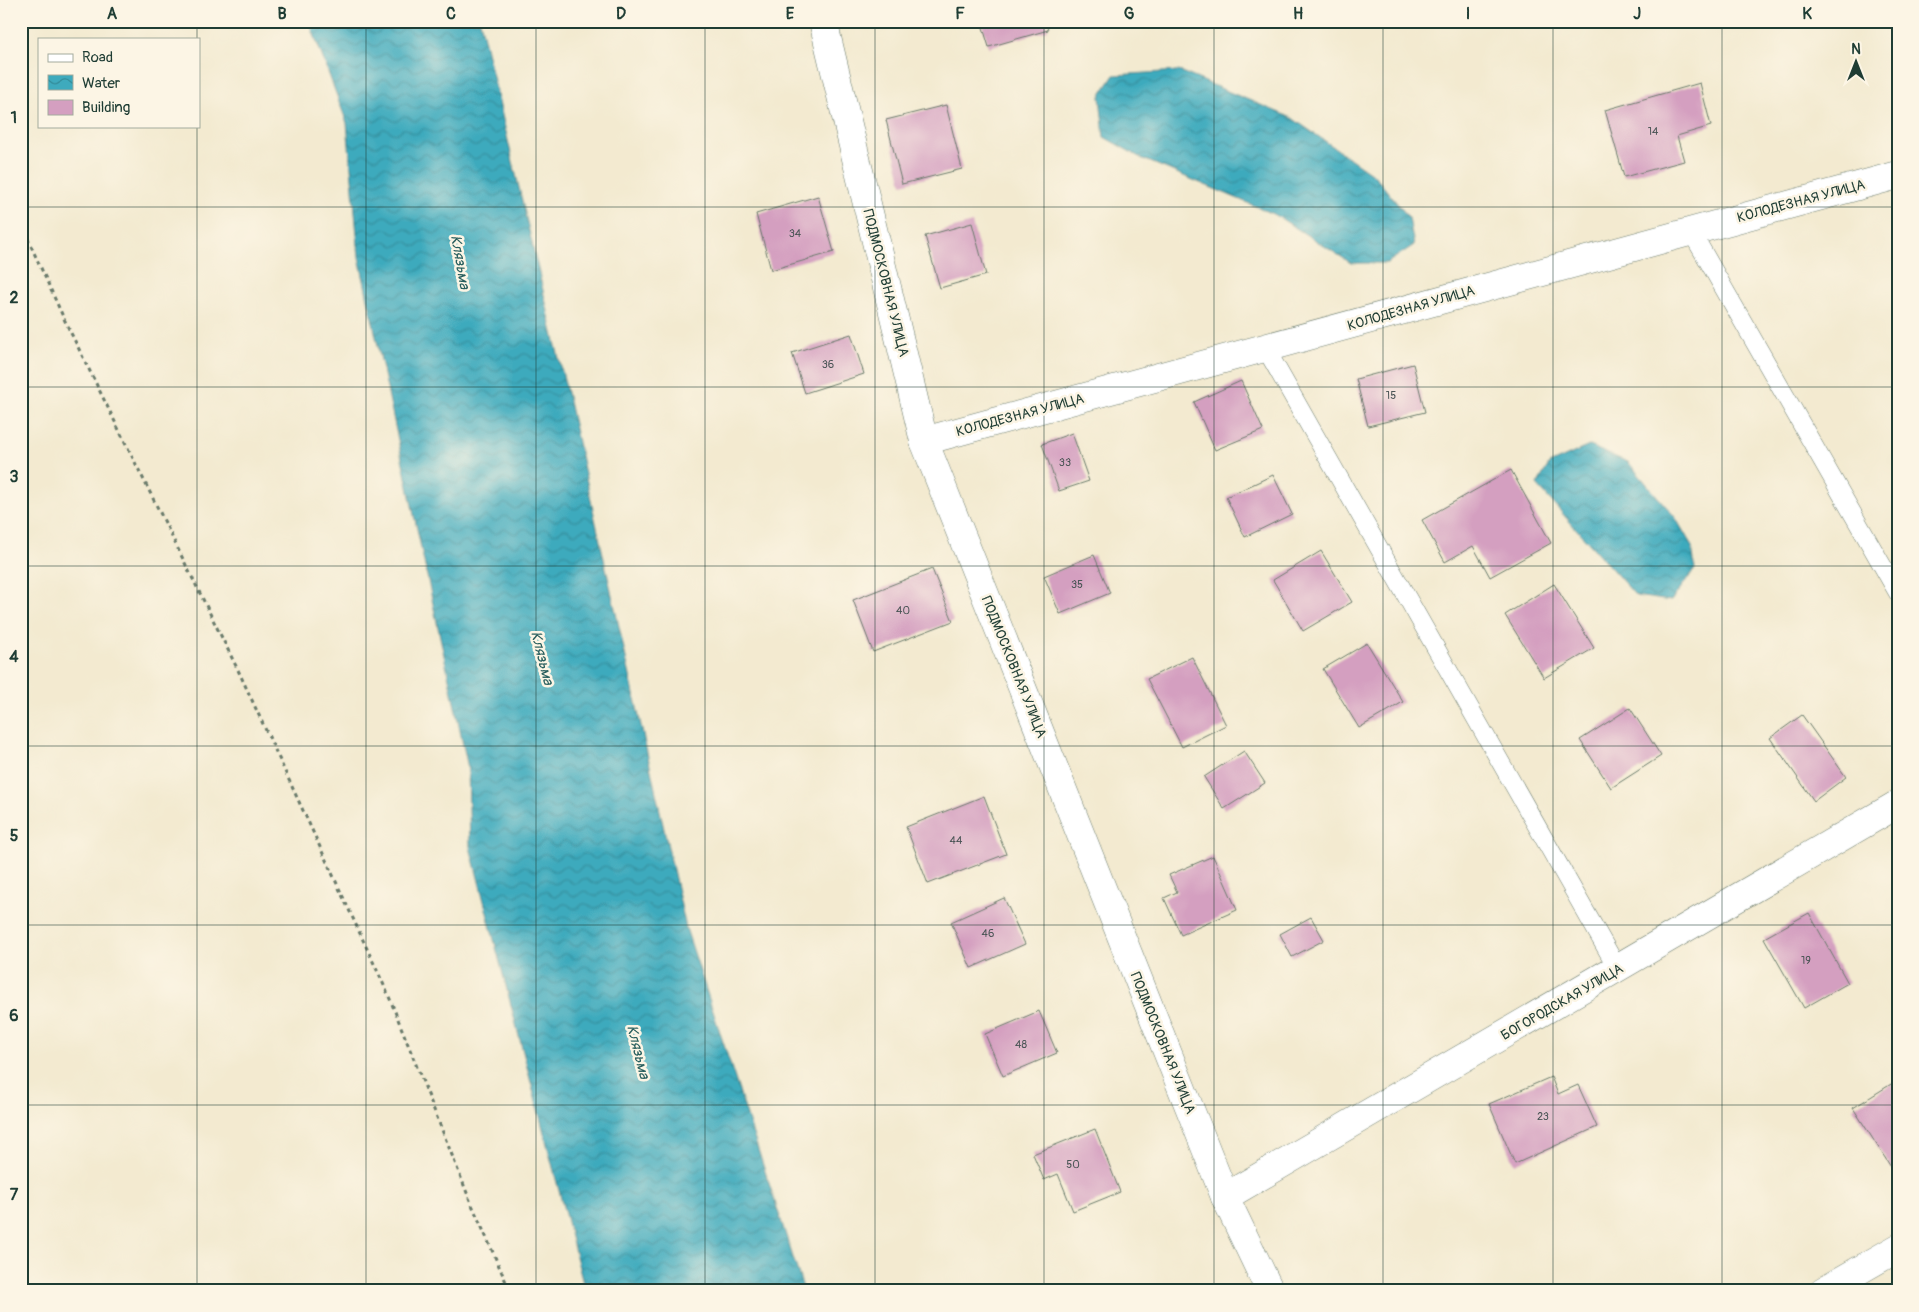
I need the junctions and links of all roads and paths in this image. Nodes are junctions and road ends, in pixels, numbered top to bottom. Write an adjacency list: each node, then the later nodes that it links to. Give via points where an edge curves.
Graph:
1 (822, 21): 6 (street, ПОДМОСКОВНАЯ УЛИЦА)
2 (1898, 175): 4 (street, КОЛОДЕЗНАЯ УЛИЦА)
3 (21, 224): 12 (path, via 238,670 388,994 469,1198)
4 (1691, 231): 5 (street, КОЛОДЕЗНАЯ УЛИЦА); 7 (lane)
5 (1266, 349): 6 (street, КОЛОДЕЗНАЯ УЛИЦА); 9 (lane)
6 (924, 441): 10 (street, ПОДМОСКОВНАЯ УЛИЦА)
7 (1898, 593)
8 (1898, 804): 9 (street, БОГОРОДСКАЯ УЛИЦА)
9 (1618, 969): 10 (street, БОГОРОДСКАЯ УЛИЦА)
10 (1224, 1197): 13 (street, ПОДМОСКОВНАЯ УЛИЦА)
11 (1898, 1248): 14 (street)
12 (510, 1291)
13 (1270, 1291)
14 (1823, 1291)

